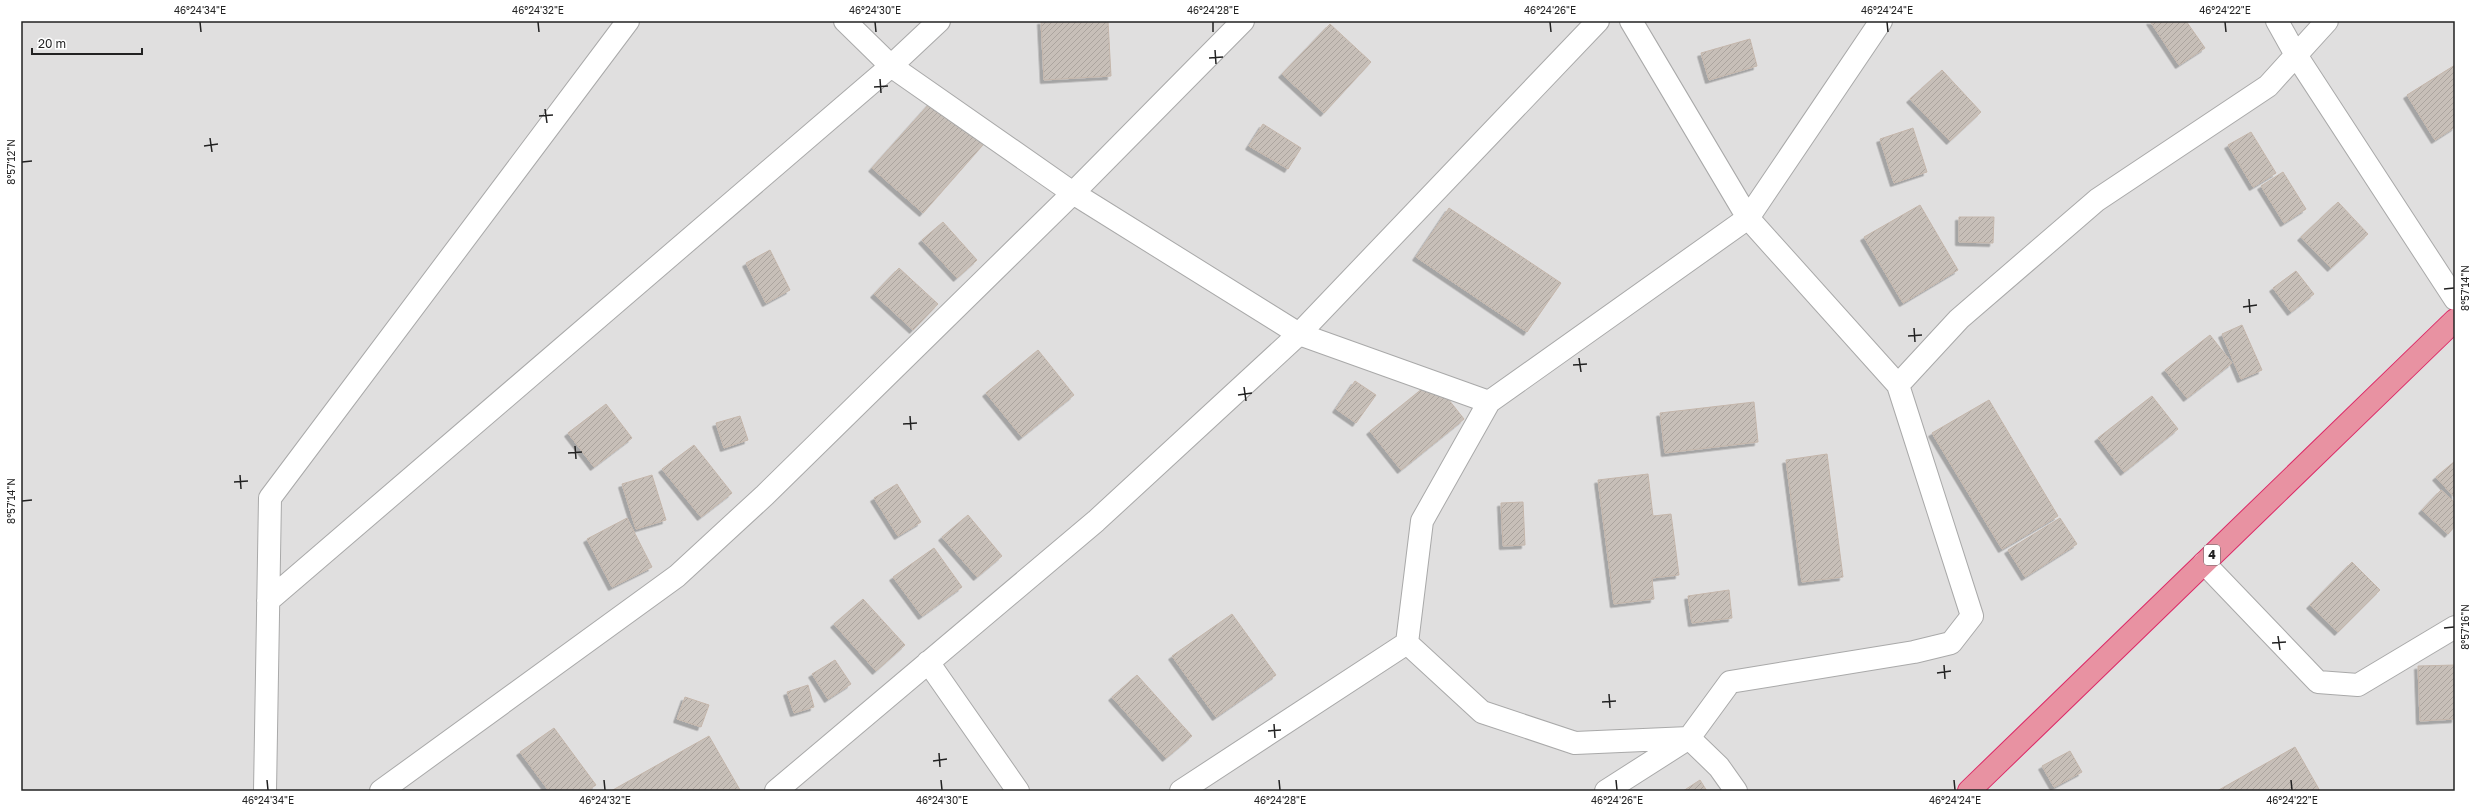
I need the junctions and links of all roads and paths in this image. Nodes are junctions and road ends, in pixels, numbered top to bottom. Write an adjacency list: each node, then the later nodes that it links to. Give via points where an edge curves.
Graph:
1 (628, 21): 20 (street, via 270,498)
2 (845, 21): 11 (street)
3 (939, 21): 11 (street)
4 (1243, 21): 12 (street)
5 (1598, 21): 16 (street)
6 (1631, 21): 13 (street)
7 (1881, 21): 13 (street)
8 (2277, 21): 10 (street)
9 (2327, 21): 10 (street)
10 (2296, 55): 14 (street); 17 (street, via 2268,86 2097,200 1959,319)
11 (891, 66): 12 (street); 20 (street)
12 (1073, 193): 16 (street); 26 (street, via 765,495 677,576)
13 (1748, 218): 17 (street); 18 (street)
14 (2455, 299)
15 (2455, 320): 19 (highway, 4)
16 (1299, 334): 18 (street); 23 (street, via 1096,521)
17 (1898, 385): 24 (street, via 1972,616 1951,643 1914,652 1730,682)
18 (1489, 402): 22 (street, via 1422,521)
19 (2204, 563): 21 (street, via 2318,682 2358,685); 32 (highway, 4)
20 (268, 601): 25 (street)
21 (2455, 627)
22 (1407, 643): 24 (street, via 1482,712 1575,743); 29 (street)
23 (928, 662): 27 (street); 28 (street)
24 (1689, 738): 30 (street); 31 (street, via 1718,767)
25 (265, 791)
26 (382, 791)
27 (776, 791)
28 (1018, 791)
29 (1181, 791)
30 (1606, 791)
31 (1736, 791)
32 (1969, 791)

